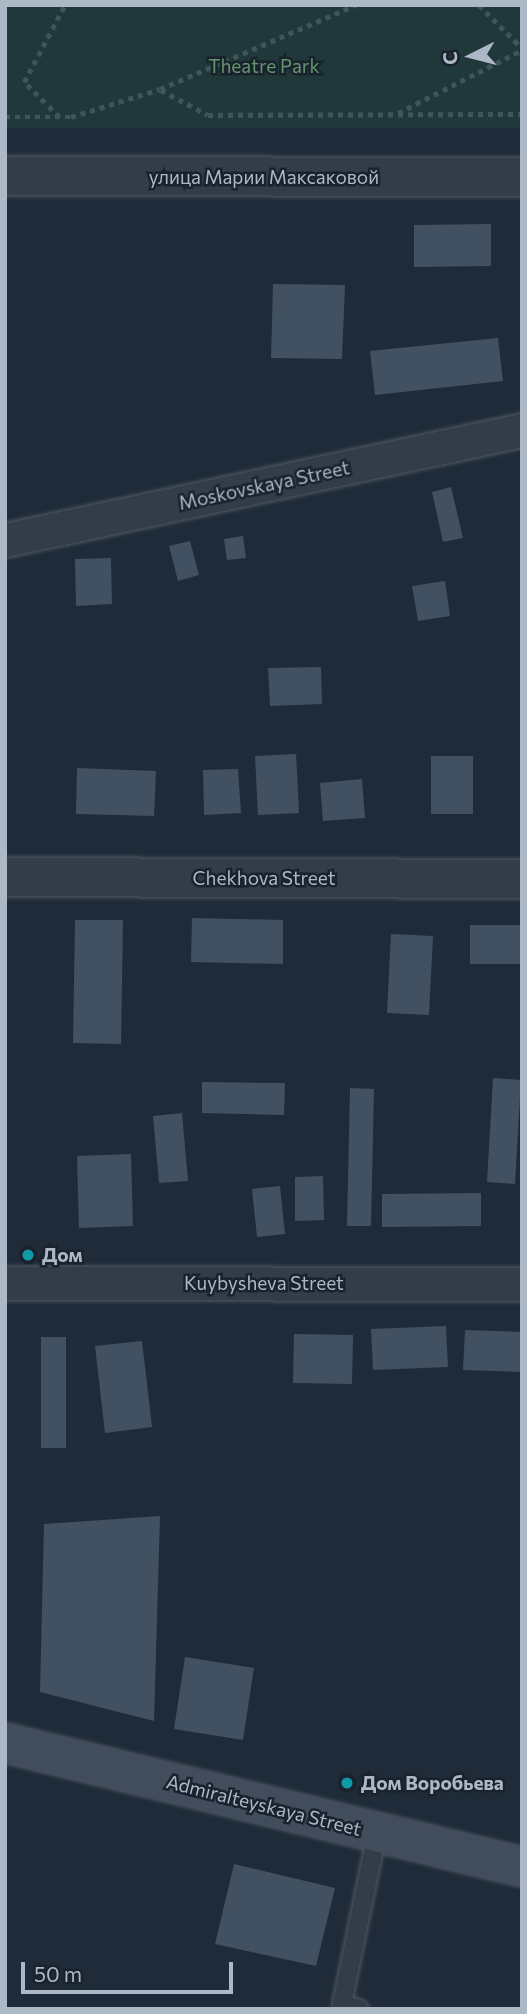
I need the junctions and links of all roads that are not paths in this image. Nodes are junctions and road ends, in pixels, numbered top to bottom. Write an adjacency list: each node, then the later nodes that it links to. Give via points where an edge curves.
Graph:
1 (5, 176): 2 (street, улица Марии Максаковой)
2 (522, 177)
3 (522, 430): 4 (street, Moskovskaya Street)
4 (5, 540)
5 (5, 877): 6 (street, Chekhova Street)
6 (522, 879)
7 (5, 1283): 8 (street, Kuybysheva Street)
8 (522, 1284)
9 (5, 1743): 10 (main road, Admiralteyskaya Street)
10 (377, 1833): 11 (main road, Admiralteyskaya Street); 12 (lane, via 342,2004)
11 (522, 1867)
12 (359, 2009)

